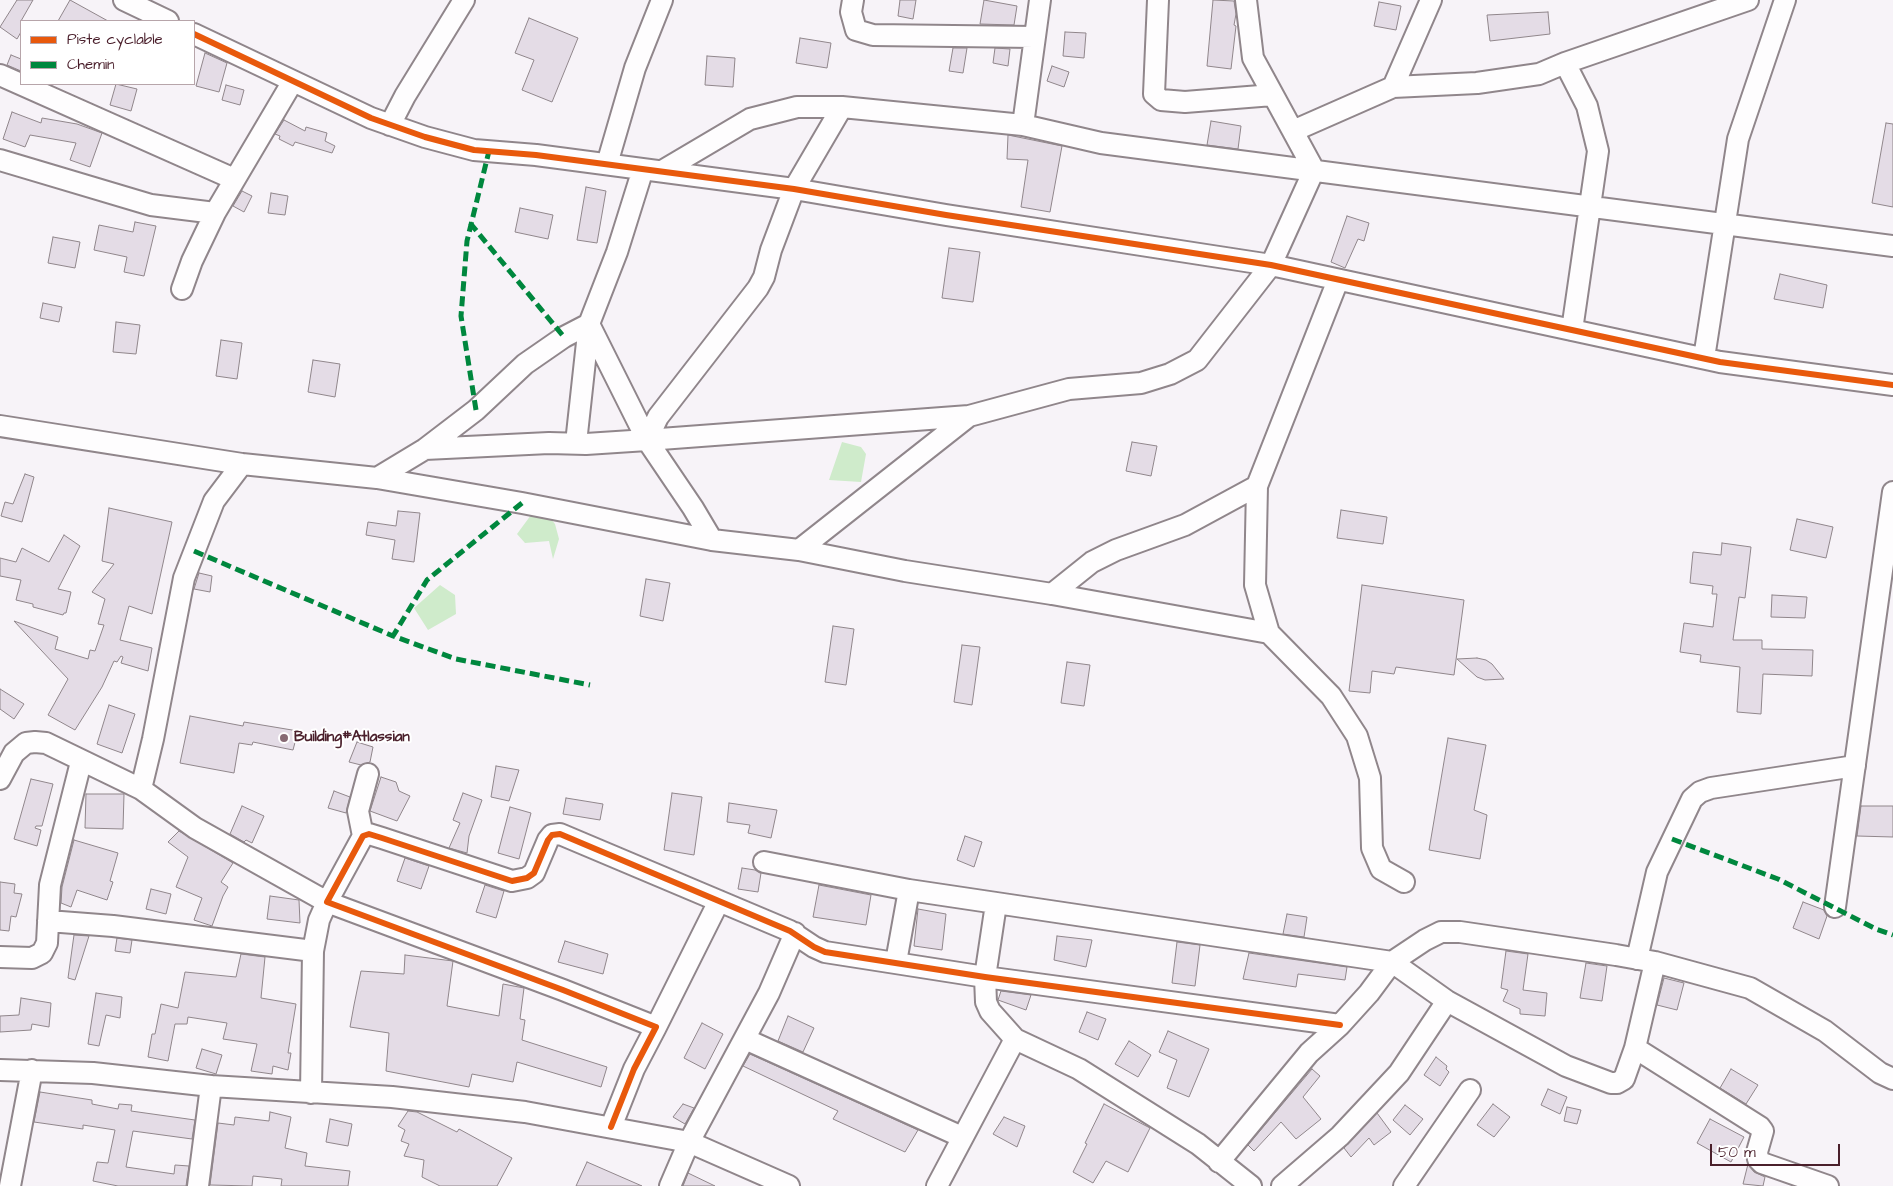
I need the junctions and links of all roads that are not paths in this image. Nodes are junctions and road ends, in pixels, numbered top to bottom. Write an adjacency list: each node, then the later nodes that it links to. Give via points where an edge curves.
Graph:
1 (124, 0): 11 (street)
2 (464, 0): 22 (street)
3 (662, 0): 26 (street, via 635,68)
4 (853, 0): 13 (street, via 851,12 856,30 874,35)
5 (1040, 0): 13 (street)
6 (1158, 0): 20 (street, via 1154,94 1161,100 1185,102)
7 (1246, 0): 20 (street, via 1253,58)
8 (1431, 0): 19 (street)
9 (1748, 0): 14 (street)
10 (1785, 0): 33 (street, via 1738,139)
11 (166, 20)
12 (195, 34): 16 (street)
13 (1034, 37): 23 (street)
14 (1565, 63): 19 (street, via 1539,74 1486,82); 31 (street, via 1587,106 1598,151)
15 (0, 75): 17 (street)
16 (293, 81): 22 (street); 29 (street)
17 (20, 84)
18 (22, 85): 29 (street)
19 (1392, 87): 24 (street)
20 (1273, 95): 24 (street)
21 (842, 107): 23 (street); 27 (street, via 797,107 750,120); 30 (street)
22 (390, 125): 26 (street, via 474,150)
23 (1023, 125): 28 (street, via 1101,143)
24 (1293, 131): 28 (street)
25 (0, 160): 32 (street, via 151,205)
26 (607, 164): 27 (street)
27 (652, 170): 30 (street); 38 (street)
28 (1314, 170): 31 (street); 35 (street)
29 (234, 179): 32 (street)
30 (794, 190): 35 (street); 44 (street, via 758,288 658,417)
31 (1590, 206): 33 (street); 39 (street)
32 (215, 213): 37 (street)
33 (1725, 224): 34 (street); 40 (street)
34 (1893, 246)
35 (1271, 265): 36 (street); 42 (street, via 1197,360 1170,374 1141,383 1069,389)
36 (1338, 280): 39 (street); 49 (street)
37 (182, 290)
38 (589, 324): 44 (street); 45 (street); 46 (street, via 525,364 476,410)
39 (1572, 330): 40 (street)
40 (1704, 358): 41 (street)
41 (1893, 386)
42 (970, 416): 44 (street); 52 (street)
43 (0, 426): 47 (street)
44 (647, 440): 45 (street); 51 (street)
45 (576, 443): 46 (street)
46 (425, 449): 48 (street)
47 (242, 464): 48 (street); 59 (street, via 214,501 184,578 153,739)
48 (377, 478): 51 (street)
49 (1257, 486): 53 (street, via 1185,525 1092,562); 54 (street, via 1255,585)
50 (1893, 492): 56 (street)
51 (712, 540): 52 (street)
52 (799, 550): 53 (street, via 905,571)
53 (1052, 594): 54 (street)
54 (1269, 633): 62 (street, via 1331,696 1357,736 1370,778 1372,848 1380,869)
55 (81, 762): 58 (street, via 46,743 26,743 14,753); 59 (street); 68 (street, via 53,870)
56 (1855, 766): 67 (street); 72 (street, via 1711,788 1692,799 1658,872)
57 (368, 774): 60 (street, via 358,811)
58 (0, 779)
59 (140, 789): 65 (street, via 195,828)
60 (363, 836): 64 (street, via 369,834 512,881 534,873 548,840 552,835 560,834); 65 (street)
61 (764, 862): 63 (street)
62 (1404, 882)
63 (909, 890): 66 (street); 73 (street)
64 (719, 901): 69 (street); 78 (street)
65 (327, 902): 70 (street, via 319,920); 78 (street)
66 (996, 904): 74 (street); 75 (street)
67 (1835, 907)
68 (48, 921): 70 (street); 71 (street, via 47,943 42,954 32,958)
69 (795, 933): 73 (street, via 825,952); 79 (street)
70 (313, 951): 87 (street)
71 (0, 957)
72 (1646, 961): 74 (street, via 1441,932); 81 (street); 84 (street, via 1760,992 1826,1031 1880,1073)
73 (896, 962): 75 (street)
74 (1392, 962): 76 (street); 77 (street)
75 (986, 977): 77 (street); 80 (street, via 988,1008)
76 (1447, 1001): 81 (street, via 1566,1066 1611,1083 1624,1079); 99 (street, via 1399,1073 1340,1136)
77 (1340, 1026): 91 (street, via 1309,1053)
78 (656, 1027): 88 (street, via 634,1069)
79 (745, 1039): 89 (street); 90 (street)
80 (1015, 1039): 89 (street); 91 (street, via 1079,1069 1198,1144)
81 (1635, 1048): 101 (street, via 1760,1127 1763,1131 1757,1152 1762,1163)
82 (0, 1070): 83 (street)
83 (32, 1070): 85 (street); 93 (street)
84 (1893, 1079)
85 (212, 1086): 87 (street); 94 (street)
86 (1470, 1090): 100 (street)
87 (311, 1093): 88 (street, via 392,1097 516,1110)
88 (611, 1127): 90 (street)
89 (962, 1137): 97 (street)
90 (689, 1142): 92 (street); 95 (street)
91 (1219, 1162): 98 (street)
92 (767, 1181): 96 (street)
93 (10, 1186)
94 (198, 1186)
95 (670, 1186)
96 (789, 1186)
97 (937, 1186)
98 (1252, 1186)
99 (1282, 1186)
100 (1404, 1186)
101 (1828, 1186)

